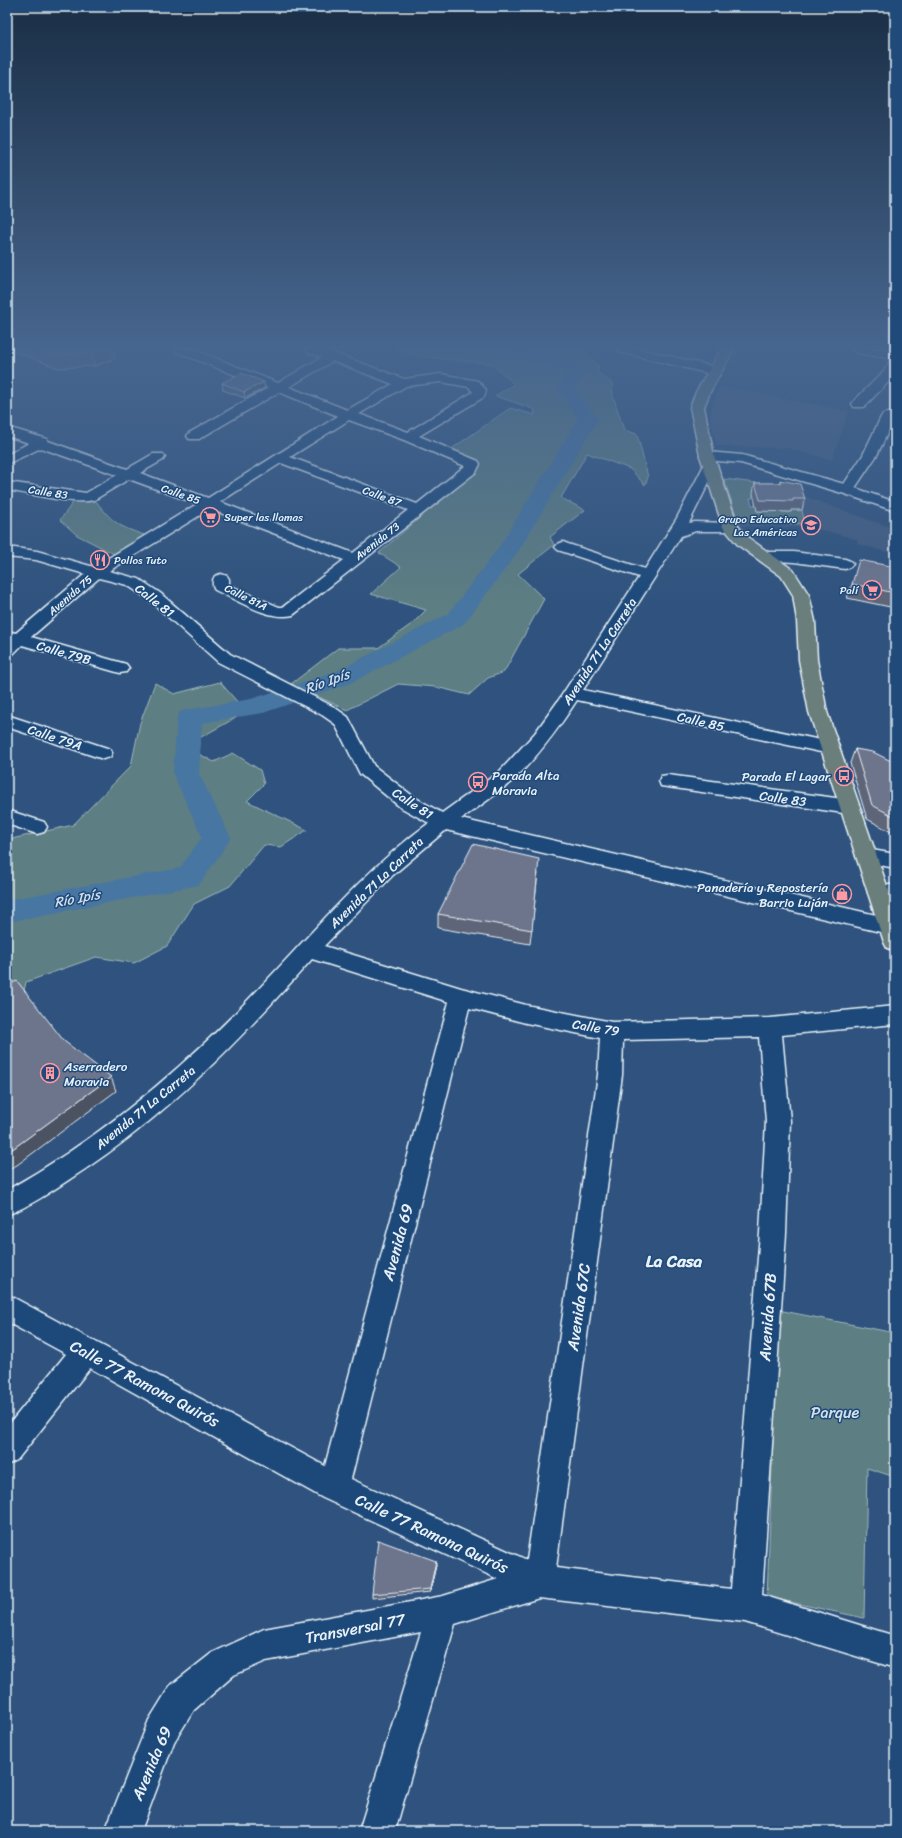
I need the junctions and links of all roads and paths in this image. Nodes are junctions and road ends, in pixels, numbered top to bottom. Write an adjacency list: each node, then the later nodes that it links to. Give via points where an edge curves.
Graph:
1 (19, 435): 8 (street, Calle 85)
2 (316, 435): 10 (street, Avenida 75)
3 (403, 435): 7 (street)
4 (413, 435): 7 (street)
5 (703, 435): 12 (main road)
6 (880, 435): 15 (street, via 870,455)
7 (409, 437): 18 (street, Avenida 73, via 473,464 471,469)
8 (42, 442): 11 (street); 13 (street, Calle 85)
9 (158, 457): 13 (street)
10 (279, 458): 16 (street, Avenida 75); 18 (street, Calle 87)
11 (7, 460)
12 (709, 461): 15 (street, via 742,459); 19 (main road); 20 (street, Avenida 71 La Carreta)
13 (128, 475): 14 (street, Calle 83, via 88,497); 16 (street, Calle 85)
14 (7, 486)
15 (847, 490): 17 (street)
16 (209, 503): 24 (street, Calle 85); 26 (street, Avenida 75)
17 (895, 507)
18 (418, 508): 24 (street, Avenida 73)
19 (731, 527): 20 (street, via 695,526); 23 (main road, via 744,542)
20 (675, 533): 27 (street, Avenida 71 La Carreta)
21 (563, 547): 27 (street)
22 (7, 552): 26 (street, Calle 81, via 37,556)
23 (765, 557): 25 (street, via 794,557); 34 (main road, via 787,573 801,595 813,697)
24 (354, 559): 29 (street, Avenida 73, via 293,608 287,612)
25 (845, 564)
26 (96, 572): 30 (street, Avenida 75); 39 (street, Calle 81, via 133,582 154,596 224,658 328,711 342,721 367,770 407,802)
27 (648, 575): 32 (street, Avenida 71 La Carreta)
28 (221, 579): 29 (street, Calle 81A, via 221,587)
29 (276, 612)
30 (11, 641): 31 (street, Calle 79B)
31 (120, 668)
32 (572, 693): 34 (street, Calle 85); 39 (street, Avenida 71 La Carreta, via 544,734 514,769)
33 (7, 721): 35 (street, Calle 79A)
34 (830, 748): 37 (main road)
35 (103, 753)
36 (668, 781): 37 (street, Calle 83)
37 (850, 807): 41 (main road)
38 (7, 817): 40 (street)
39 (443, 822): 43 (street, Calle 81); 44 (street, Avenida 71 La Carreta, via 396,859)
40 (37, 827)
41 (882, 859): 42 (main road)
42 (886, 893): 43 (main road)
43 (892, 934)
44 (307, 949): 45 (street, Calle 79); 49 (street, Avenida 71 La Carreta, via 230,1034 152,1104 72,1164)
45 (461, 997): 48 (street, Calle 79, via 526,1014); 53 (street, Avenida 69)
46 (895, 1015): 47 (street, Calle 79)
47 (770, 1027): 48 (street, Calle 79); 55 (street, Avenida 67B, via 778,1128 773,1233)
48 (612, 1031): 54 (street, Avenida 67C, via 610,1075)
49 (7, 1203)
50 (7, 1307): 51 (street, Calle 77 Ramona Quirós)
51 (86, 1352): 52 (street); 53 (street, Calle 77 Ramona Quirós)
52 (7, 1450)
53 (334, 1487): 54 (street, Calle 77 Ramona Quirós)
54 (539, 1582): 55 (street, Calle 77 Ramona Quirós); 56 (street, Transversal 77)
55 (745, 1606): 57 (street, Calle 77 Ramona Quirós)
56 (443, 1612): 58 (street, Transversal 77, via 264,1645 222,1664); 60 (street)
57 (895, 1652)
58 (182, 1698): 59 (street, Avenida 69, via 161,1732)
59 (123, 1831)
60 (377, 1831)

